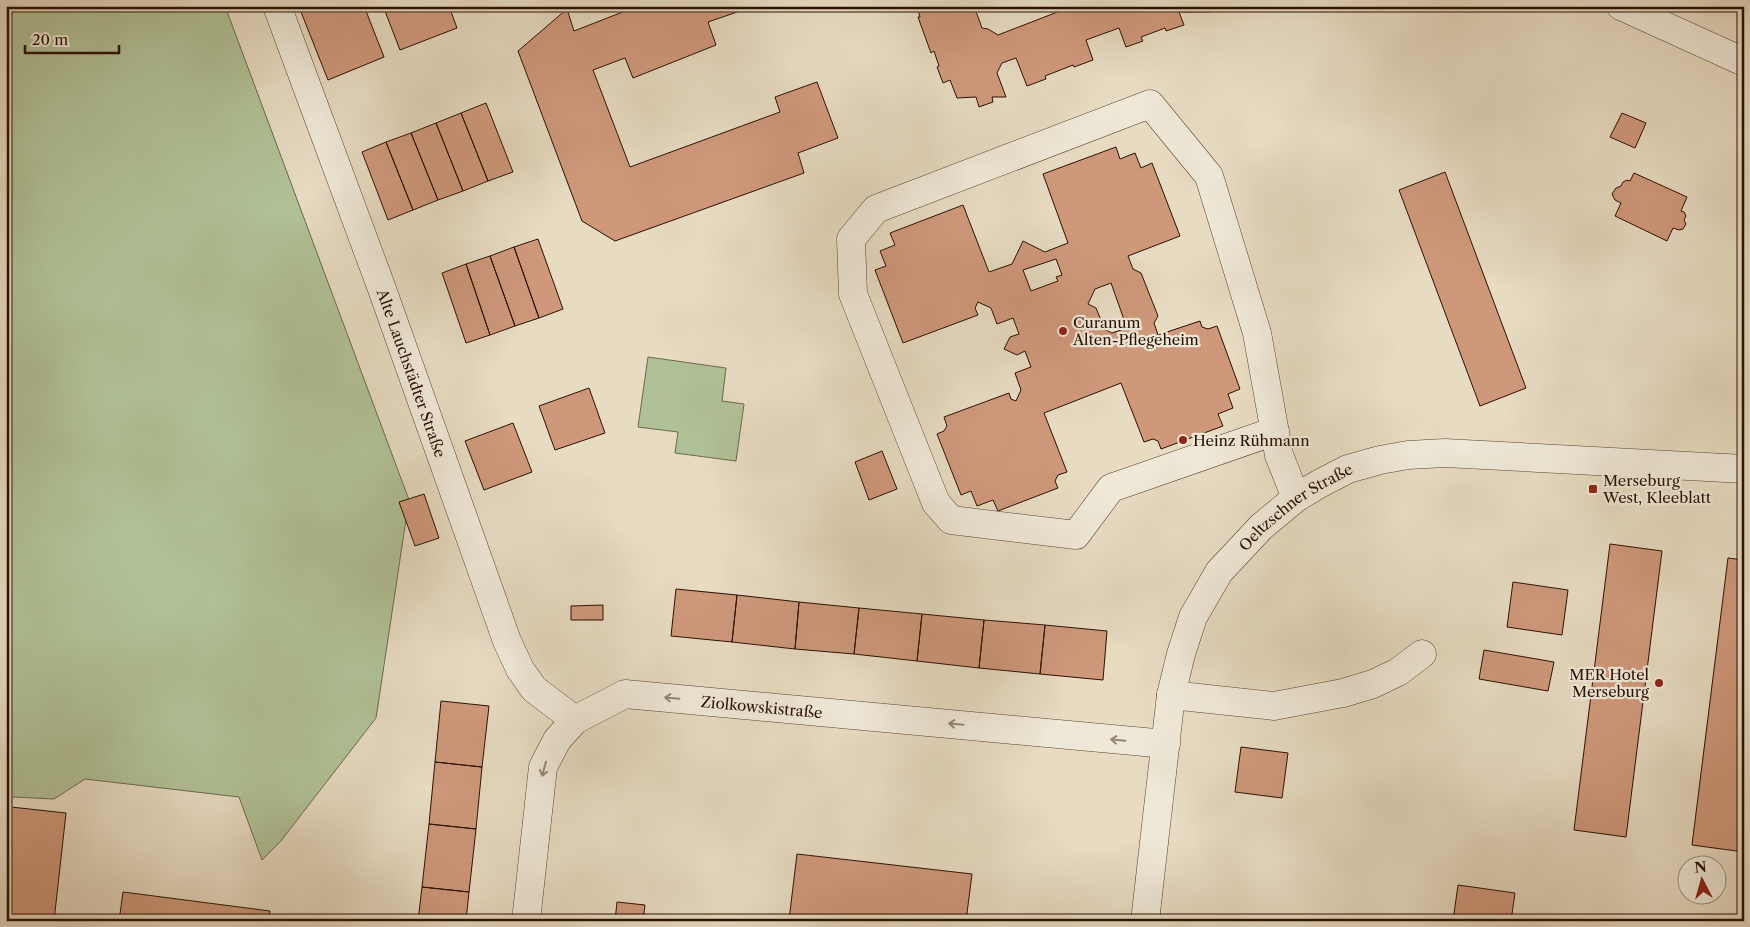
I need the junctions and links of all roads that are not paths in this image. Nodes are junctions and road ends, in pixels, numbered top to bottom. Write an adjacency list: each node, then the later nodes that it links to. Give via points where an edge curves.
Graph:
1 (278, 6): 9 (street, Alte Lauchstädter Straße, via 507,641 534,689)
2 (1621, 6): 3 (street)
3 (1744, 62)
4 (1275, 431): 4 (street, via 1257,333 1208,176 1150,104 876,209 851,239 853,294 936,503 950,520 1076,535 1111,488); 6 (street, via 1279,455)
5 (1744, 469): 6 (street, Oeltzschner Straße, via 1445,453 1408,455 1348,469)
6 (1296, 498): 8 (street, Oeltzschner Straße, via 1261,527 1219,572 1193,616)
7 (1422, 654): 8 (street, via 1398,672 1373,684 1274,706)
8 (1171, 695): 10 (street, Oeltzschner Straße)
9 (575, 720): 10 (street, Ziolkowskistraße, one-way to 9, via 625,694); 11 (street, Ziolkowskistraße, one-way to 11, via 557,740 543,767)
10 (1166, 744): 12 (street, Oeltzschner Straße)
11 (526, 921)
12 (1145, 921)

